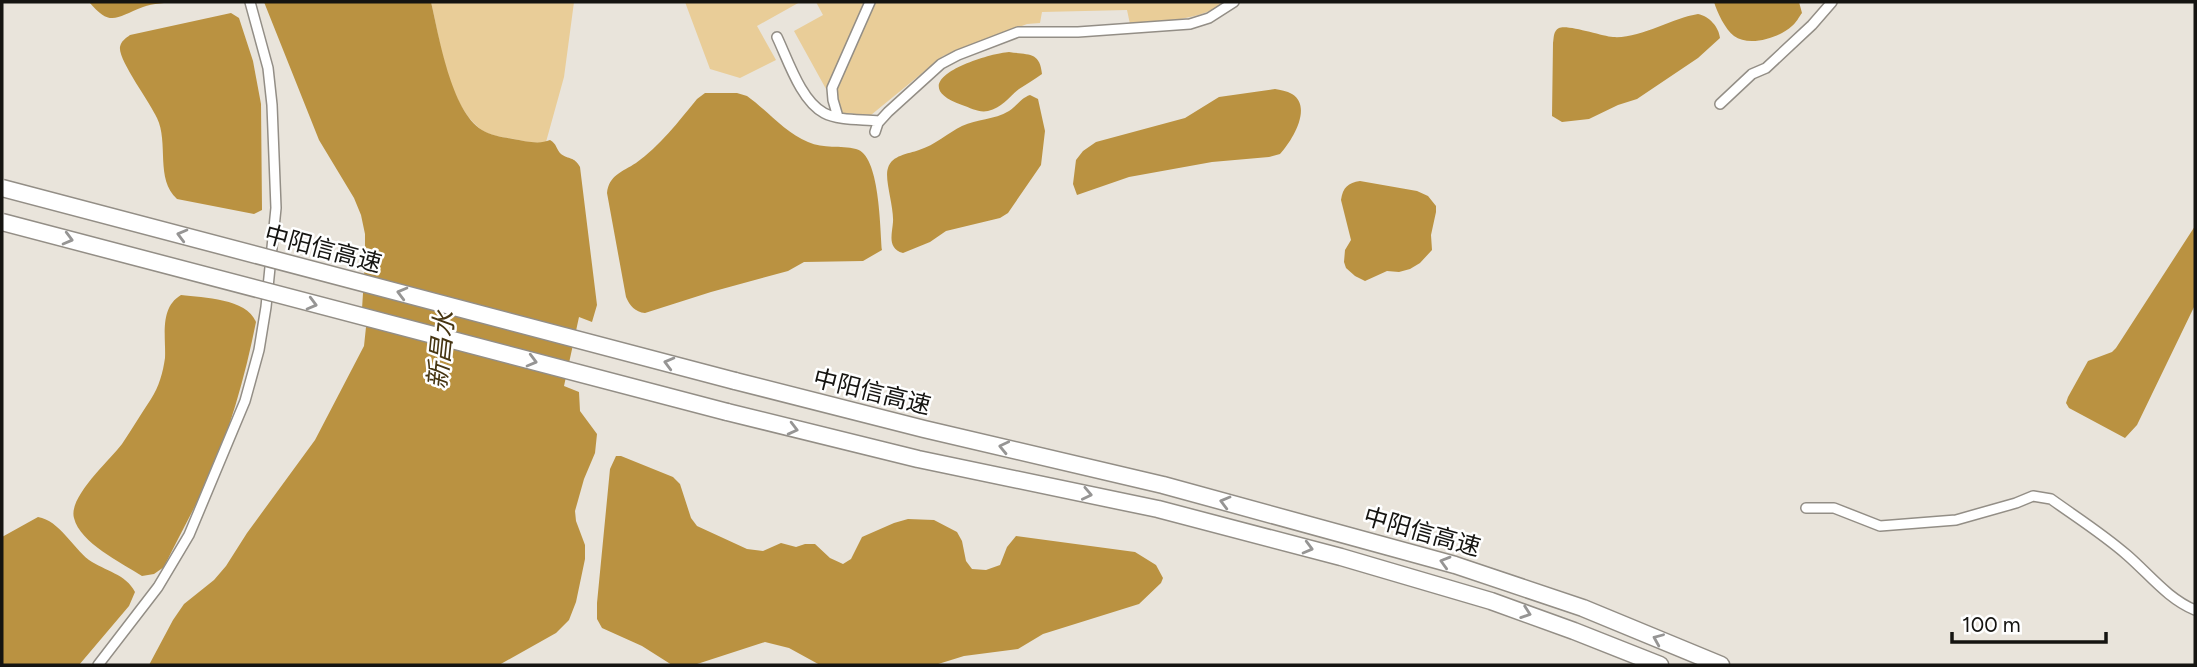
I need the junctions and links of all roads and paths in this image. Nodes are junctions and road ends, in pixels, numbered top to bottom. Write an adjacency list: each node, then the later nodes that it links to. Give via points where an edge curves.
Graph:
1 (250, 2): 14 (street, via 268,68 276,208 259,351 245,401 188,535 158,587)
2 (870, 2): 7 (street, via 832,88)
3 (1234, 2): 8 (street, via 1190,24 1018,32 949,58)
4 (1832, 2): 6 (street, via 1766,68 1752,74)
5 (777, 37): 7 (street, via 807,98 826,114)
6 (1720, 104)
7 (838, 117): 8 (street)
8 (879, 121): 9 (street)
9 (875, 132)
10 (2, 188): 16 (highway, 中阳信高速, one-way to 10, bridge, via 1550,596 1431,558)
11 (2, 222): 15 (highway, 中阳信高速, one-way to 15, bridge, via 727,412 1293,544 1491,601)
12 (1806, 508): 13 (street, via 1834,508 1880,526 1956,520 2042,496 2097,532 2167,593)
13 (2195, 610)
14 (98, 665)
15 (1660, 665)
16 (1721, 665)

